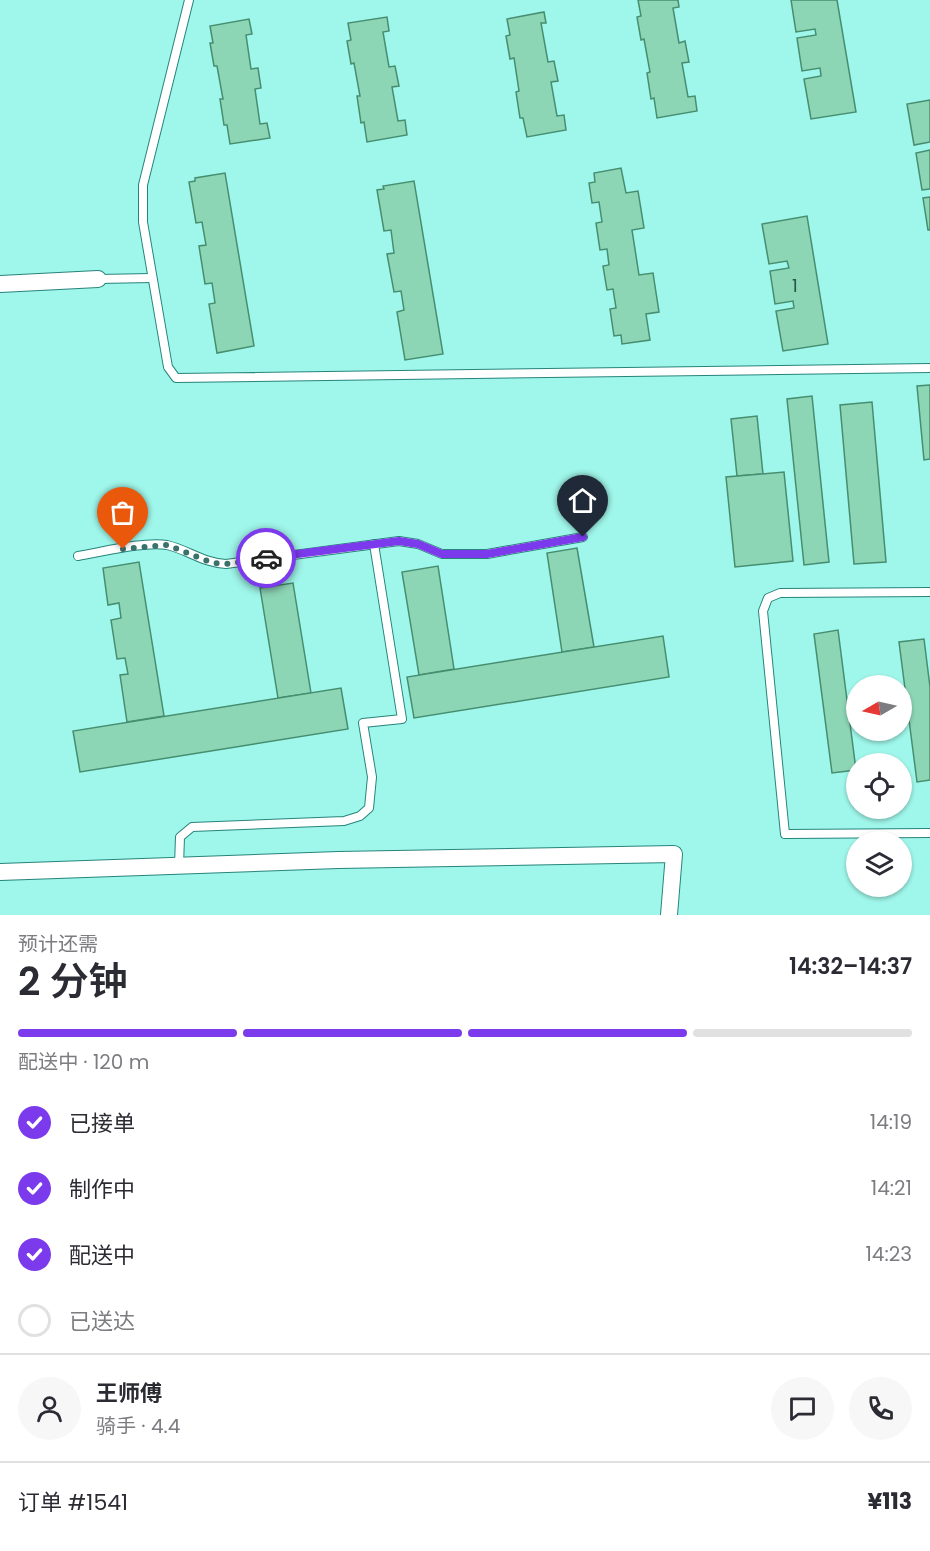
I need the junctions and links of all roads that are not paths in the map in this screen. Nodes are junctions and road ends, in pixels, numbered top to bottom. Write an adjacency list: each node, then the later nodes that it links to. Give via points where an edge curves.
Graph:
1 (189, 0): 2 (lane, via 143,185 143,222)
2 (152, 278): 3 (lane); 5 (lane, via 168,367 176,378)
3 (98, 279): 4 (street)
4 (0, 284)
5 (930, 368)
6 (583, 537): 7 (lane, via 487,554 442,554 399,541)
7 (375, 544): 8 (lane, via 226,564 213,563 167,545); 11 (lane, via 402,718 363,723 372,777 369,808 344,821 192,827 180,837)
8 (78, 556)
9 (930, 592): 10 (lane, via 780,592 768,598 763,610 785,834)
10 (930, 833)
11 (179, 866): 12 (street); 13 (street, via 674,854)
12 (0, 872)
13 (669, 915)

